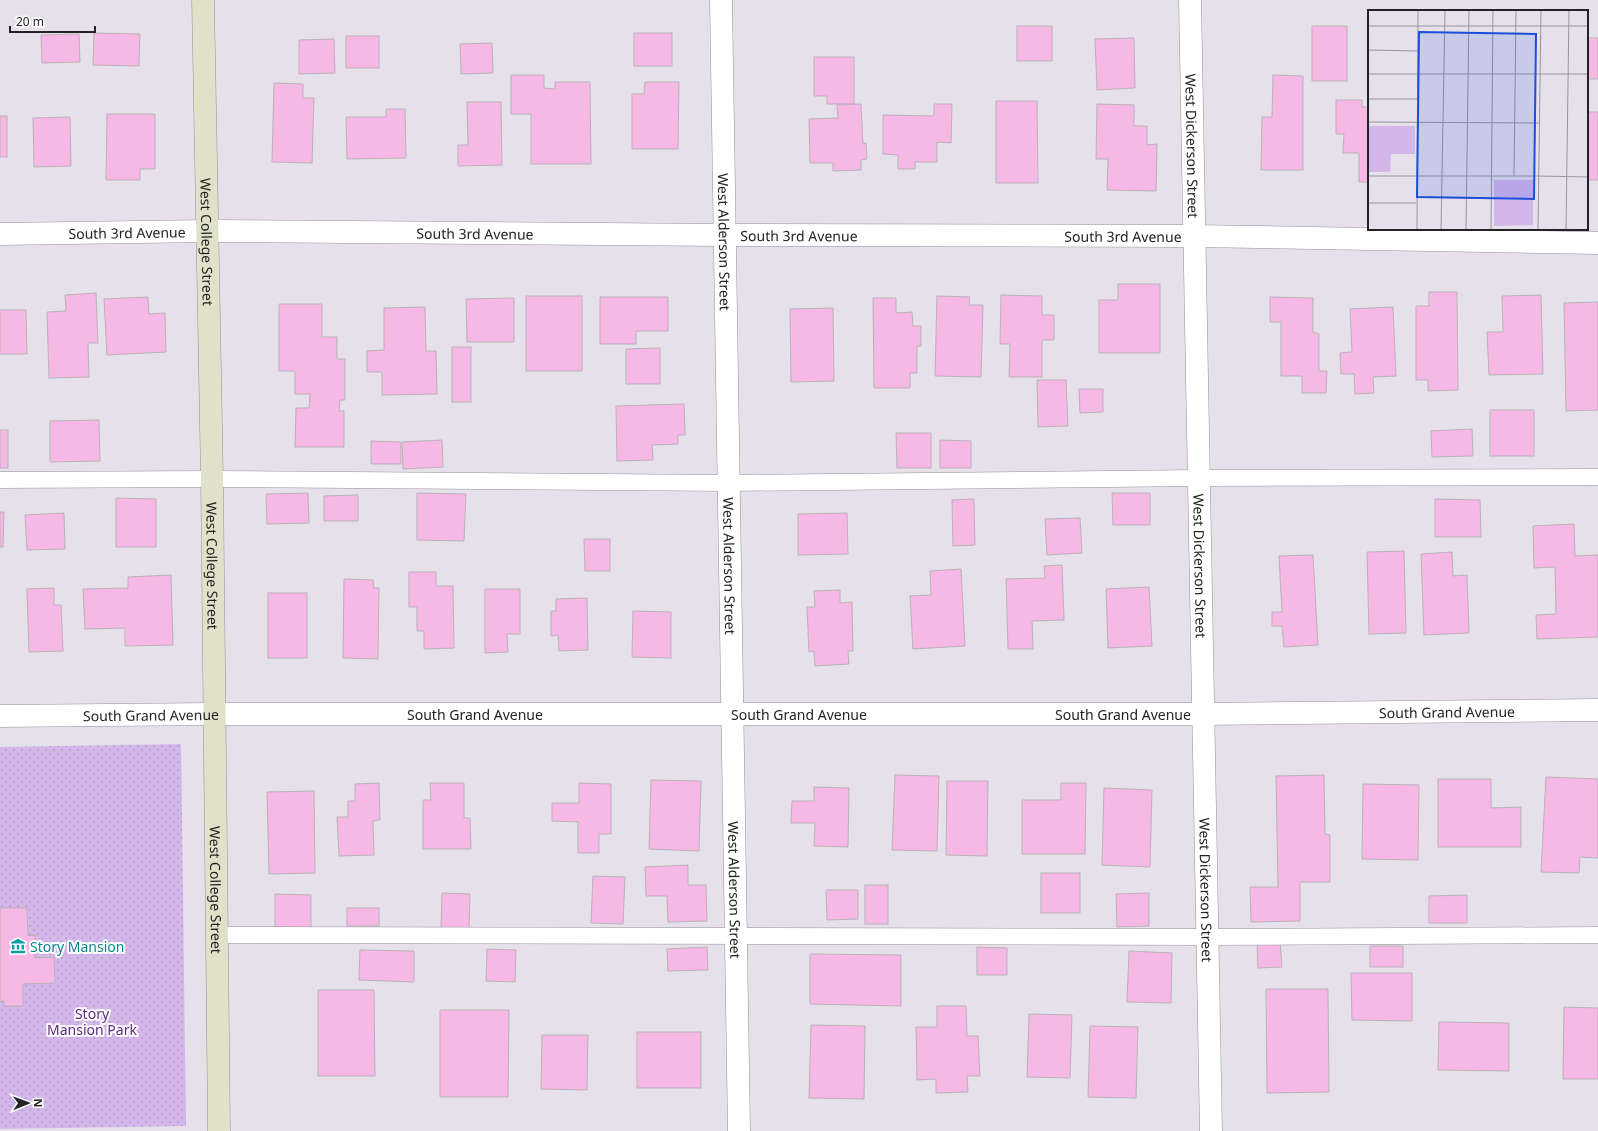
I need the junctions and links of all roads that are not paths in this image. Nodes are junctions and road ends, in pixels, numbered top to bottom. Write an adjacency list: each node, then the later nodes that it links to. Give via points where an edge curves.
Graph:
1 (203, 0): 4 (main road, West College Street)
2 (721, 0): 6 (street, West Alderson Street)
3 (1190, 0): 7 (street, West Dickerson Street)
4 (208, 231): 5 (street, South 3rd Avenue); 6 (street, South 3rd Avenue); 11 (main road, West College Street)
5 (0, 234)
6 (724, 235): 7 (street, South 3rd Avenue); 13 (street, West Alderson Street)
7 (1195, 236): 8 (street, South 3rd Avenue); 10 (street, West Dickerson Street)
8 (1598, 243)
9 (1598, 477): 10 (lane)
10 (1199, 478): 13 (lane); 17 (street, West Dickerson Street)
11 (212, 479): 12 (lane); 13 (lane); 15 (main road, West College Street)
12 (0, 480)
13 (728, 483): 16 (street, West Alderson Street)
14 (1598, 710): 17 (street, South Grand Avenue)
15 (214, 714): 16 (street, South Grand Avenue); 18 (street, South Grand Avenue); 19 (main road, West College Street)
16 (732, 714): 17 (street, South Grand Avenue); 20 (street, West Alderson Street)
17 (1203, 714): 22 (street, West Dickerson Street)
18 (0, 716)
19 (217, 935): 20 (lane); 23 (main road, West College Street)
20 (736, 935): 22 (lane); 24 (street, West Alderson Street)
21 (1598, 935): 22 (lane)
22 (1208, 937): 25 (street, West Dickerson Street)
23 (219, 1131)
24 (739, 1131)
25 (1211, 1131)

